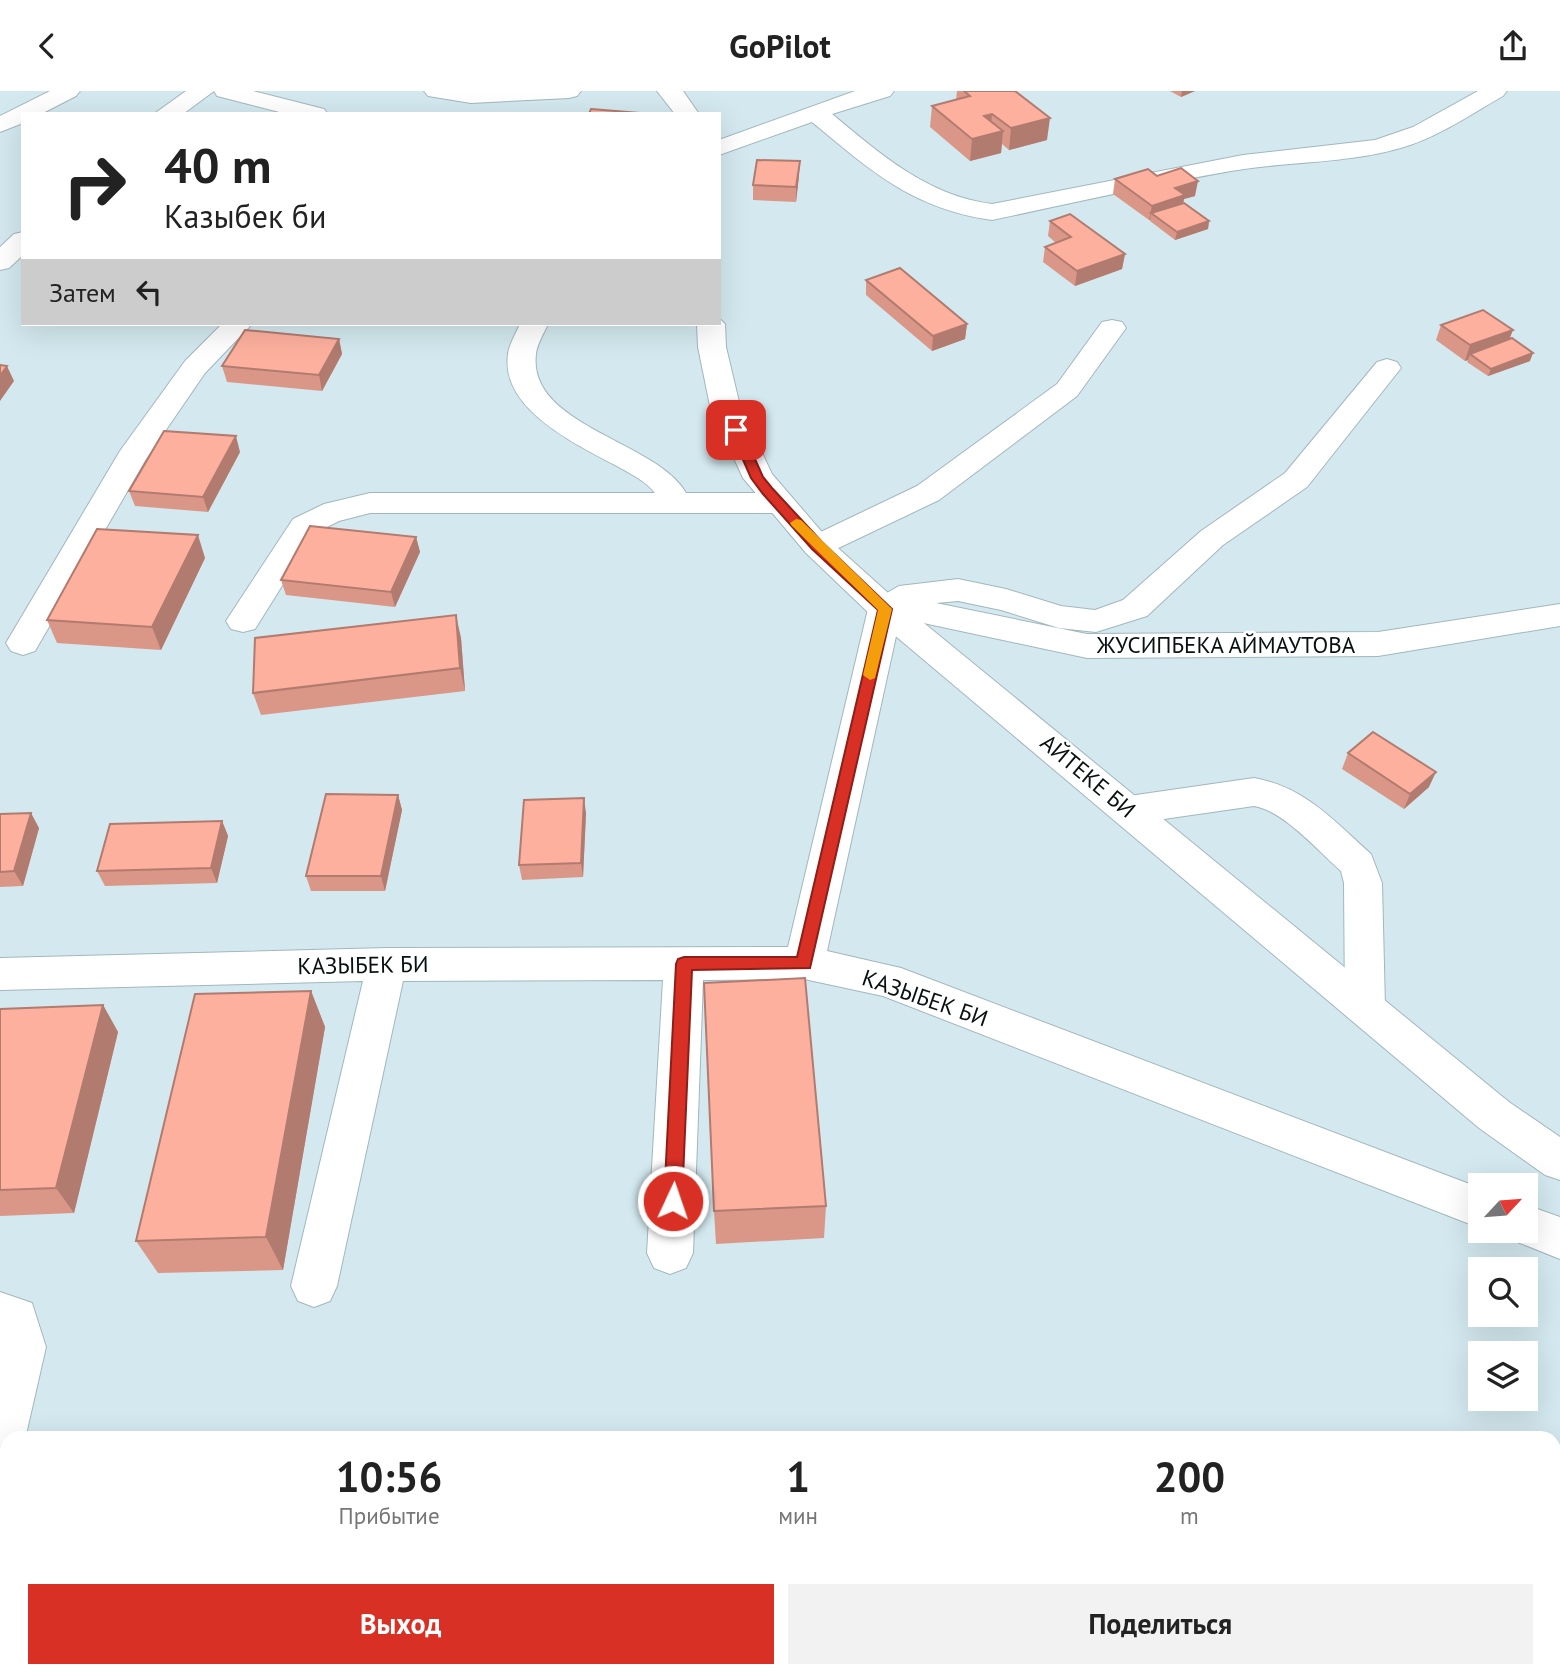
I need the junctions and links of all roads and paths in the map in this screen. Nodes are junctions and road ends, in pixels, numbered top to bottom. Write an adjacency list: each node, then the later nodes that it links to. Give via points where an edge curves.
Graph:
1 (68, 91): 9 (street)
2 (202, 91): 10 (street)
3 (225, 91): 11 (street)
4 (436, 91): 5 (street, via 471,96)
5 (569, 91)
6 (669, 91): 12 (street)
7 (882, 91): 13 (street)
8 (1495, 91): 13 (street, via 1423,131 1356,152 1240,163 992,212 970,211 930,196 884,169)
9 (25, 112)
10 (169, 112)
11 (308, 112)
12 (686, 112)
13 (816, 113): 16 (street)
14 (21, 114): 15 (street)
15 (0, 124)
16 (721, 147)
17 (21, 242): 18 (street)
18 (0, 262)
19 (235, 326): 30 (street, via 195,367 131,458)
20 (533, 326): 24 (street, via 519,360 522,378 535,398 558,420 662,481)
21 (711, 326): 25 (street, АЙТЕКЕ БИ, via 725,406 758,478)
22 (1112, 328): 26 (street, via 1067,390 1025,422 928,493)
23 (1387, 368): 27 (street, via 1296,480 1212,538 1135,608 1096,621 1059,617 958,590 911,594)
24 (675, 503): 25 (street); 29 (street, via 370,503 342,507 304,526)
25 (778, 503): 26 (street, АЙТЕКЕ БИ)
26 (817, 545): 27 (street, АЙТЕКЕ БИ)
27 (889, 607): 28 (street, ЖУСИПБЕКА АЙМАУТОВА, via 1087,646 1378,644); 31 (street, АЙТЕКЕ БИ); 34 (street)
28 (1560, 615)
29 (243, 621)
30 (23, 643)
31 (1129, 810): 36 (street, АЙТЕКЕ БИ); 36 (street, via 1254,792 1272,795 1293,807 1358,864 1363,883)
32 (387, 964): 33 (street, КАЗЫБЕК БИ); 35 (street, КАЗЫБЕК БИ); 42 (street)
33 (684, 964): 34 (street, КАЗЫБЕК БИ); 41 (street)
34 (804, 964): 38 (street, КАЗЫБЕК БИ, via 887,980)
35 (0, 974)
36 (1364, 1007): 37 (street, АЙТЕКЕ БИ, via 1494,1115)
37 (1560, 1161)
38 (1468, 1203)
39 (1538, 1230): 40 (street)
40 (1560, 1238)
41 (670, 1253)
42 (314, 1286)
43 (0, 1314): 44 (street, via 15,1319 22,1347)
44 (2, 1431)

